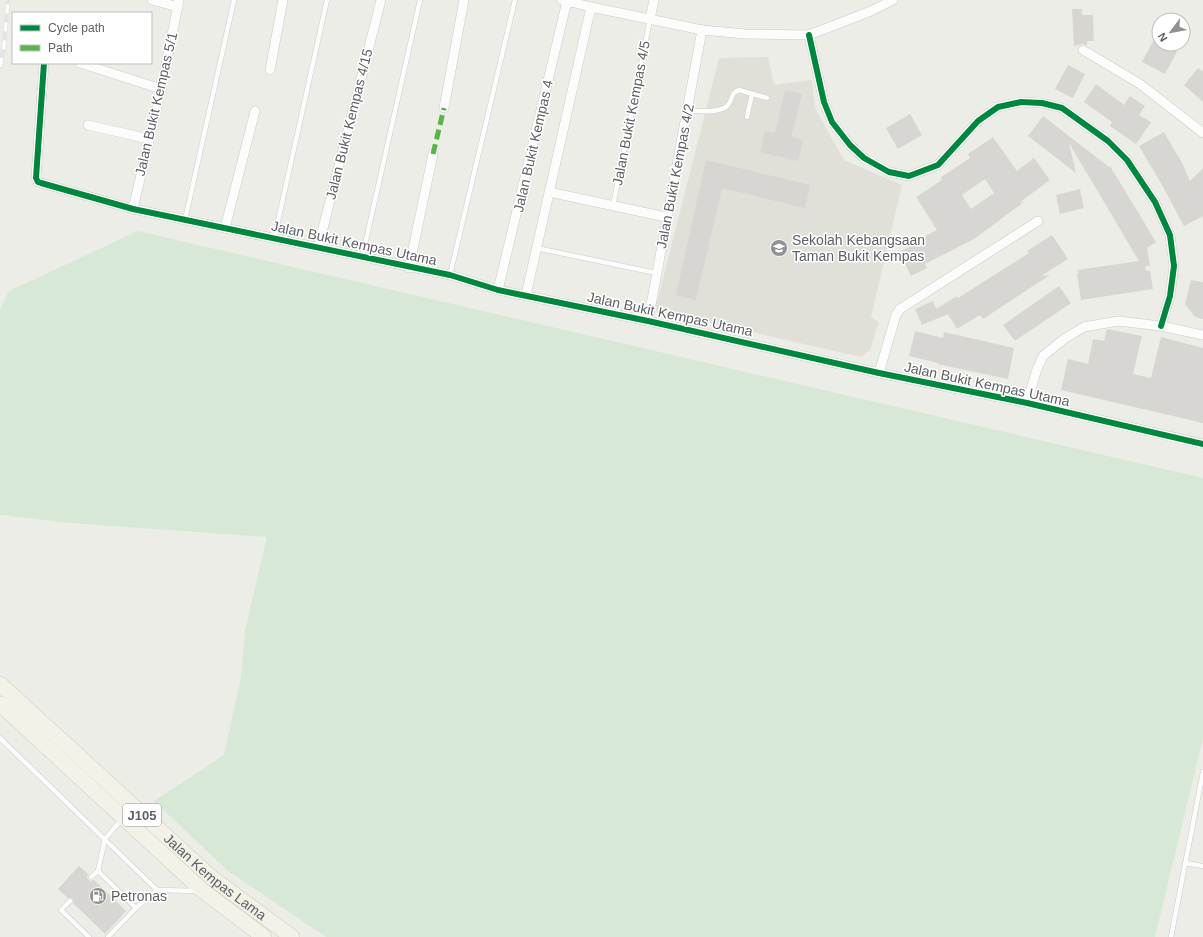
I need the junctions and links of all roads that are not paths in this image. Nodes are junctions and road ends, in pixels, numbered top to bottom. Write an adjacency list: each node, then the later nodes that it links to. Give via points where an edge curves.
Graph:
1 (152, 0): 12 (street)
2 (234, 0): 36 (lane)
3 (283, 0): 20 (street)
4 (327, 0): 39 (lane)
5 (381, 0): 40 (street, Jalan Bukit Kempas 4/15)
6 (420, 0): 42 (lane)
7 (464, 0): 24 (street)
8 (514, 0): 45 (lane)
9 (654, 0): 14 (street)
10 (893, 0): 16 (street)
11 (564, 1): 13 (street); 46 (street, Jalan Bukit Kempas 4)
12 (178, 3): 21 (street, Jalan Bukit Kempas 5/1)
13 (591, 7): 14 (street); 32 (street, Jalan Bukit Kempas 4)
14 (650, 20): 15 (street); 33 (lane, Jalan Bukit Kempas 4/5)
15 (702, 30): 16 (street); 25 (street, Jalan Bukit Kempas 4/2)
16 (809, 35): 49 (street, via 824,102 832,122 864,158 888,172 909,176 938,165 978,121 998,107 1021,102 1042,103 1062,108 1108,141 1127,160 1155,202 1170,235 1174,266 1170,296)
17 (1083, 50): 29 (street, via 1140,84)
18 (44, 64): 34 (street, Jalan Bukit Kempas Utama, via 36,178 38,182)
19 (83, 64): 21 (street)
20 (270, 70)
21 (161, 89): 30 (street, Jalan Bukit Kempas 5/1)
22 (752, 94): 23 (lane); 25 (lane, via 736,90 726,107 707,112); 27 (lane)
23 (767, 98)
24 (444, 108)
25 (687, 110): 35 (street, Jalan Bukit Kempas 4/2)
26 (255, 111): 38 (street)
27 (747, 117)
28 (88, 125): 30 (street)
29 (1203, 133)
30 (149, 139): 34 (street, Jalan Bukit Kempas 5/1)
31 (434, 154): 43 (street)
32 (549, 192): 33 (street); 41 (street, Jalan Bukit Kempas 4)
33 (613, 206): 35 (street)
34 (133, 209): 36 (street, Jalan Bukit Kempas Utama)
35 (666, 217): 44 (street, Jalan Bukit Kempas 4/2)
36 (185, 220): 38 (street, Jalan Bukit Kempas Utama)
37 (1038, 221): 51 (street, via 900,309)
38 (226, 228): 39 (street, Jalan Bukit Kempas Utama)
39 (274, 239): 40 (street, Jalan Bukit Kempas Utama)
40 (318, 248): 42 (street, Jalan Bukit Kempas Utama)
41 (536, 248): 44 (lane); 47 (street, Jalan Bukit Kempas 4)
42 (362, 258): 43 (street, Jalan Bukit Kempas Utama)
43 (409, 268): 45 (street, Jalan Bukit Kempas Utama)
44 (656, 273): 48 (street, Jalan Bukit Kempas 4/2)
45 (450, 275): 46 (street, Jalan Bukit Kempas Utama)
46 (498, 290): 47 (street, Jalan Bukit Kempas Utama)
47 (526, 295): 48 (street, Jalan Bukit Kempas Utama)
48 (648, 321): 51 (street, Jalan Bukit Kempas Utama)
49 (1161, 326): 50 (street); 52 (street, via 1118,321 1084,327 1043,356)
50 (1203, 335)
51 (879, 373): 52 (street, Jalan Bukit Kempas Utama)
52 (1027, 403): 53 (street, Jalan Bukit Kempas Utama)
53 (1203, 444)
54 (0, 684): 71 (main road, Jalan Kempas Lama / J105, via 212,878)
55 (0, 704): 58 (main road, Jalan Kempas Lama / J105)
56 (0, 738): 59 (lane)
57 (1203, 772): 60 (lane)
58 (123, 818): 59 (lane); 65 (main road, Jalan Kempas Lama / J105)
59 (105, 839): 62 (lane); 64 (lane)
60 (1185, 863): 61 (lane); 72 (lane)
61 (1203, 866)
62 (98, 871): 63 (lane); 67 (lane)
63 (92, 877)
64 (157, 890): 65 (lane); 67 (lane)
65 (203, 891): 70 (main road, Jalan Kempas Lama / J105)
66 (70, 901): 68 (lane, via 61,910)
67 (136, 908): 69 (lane)
68 (89, 937)
69 (108, 937)
70 (264, 937)
71 (292, 937)
72 (1171, 937)

